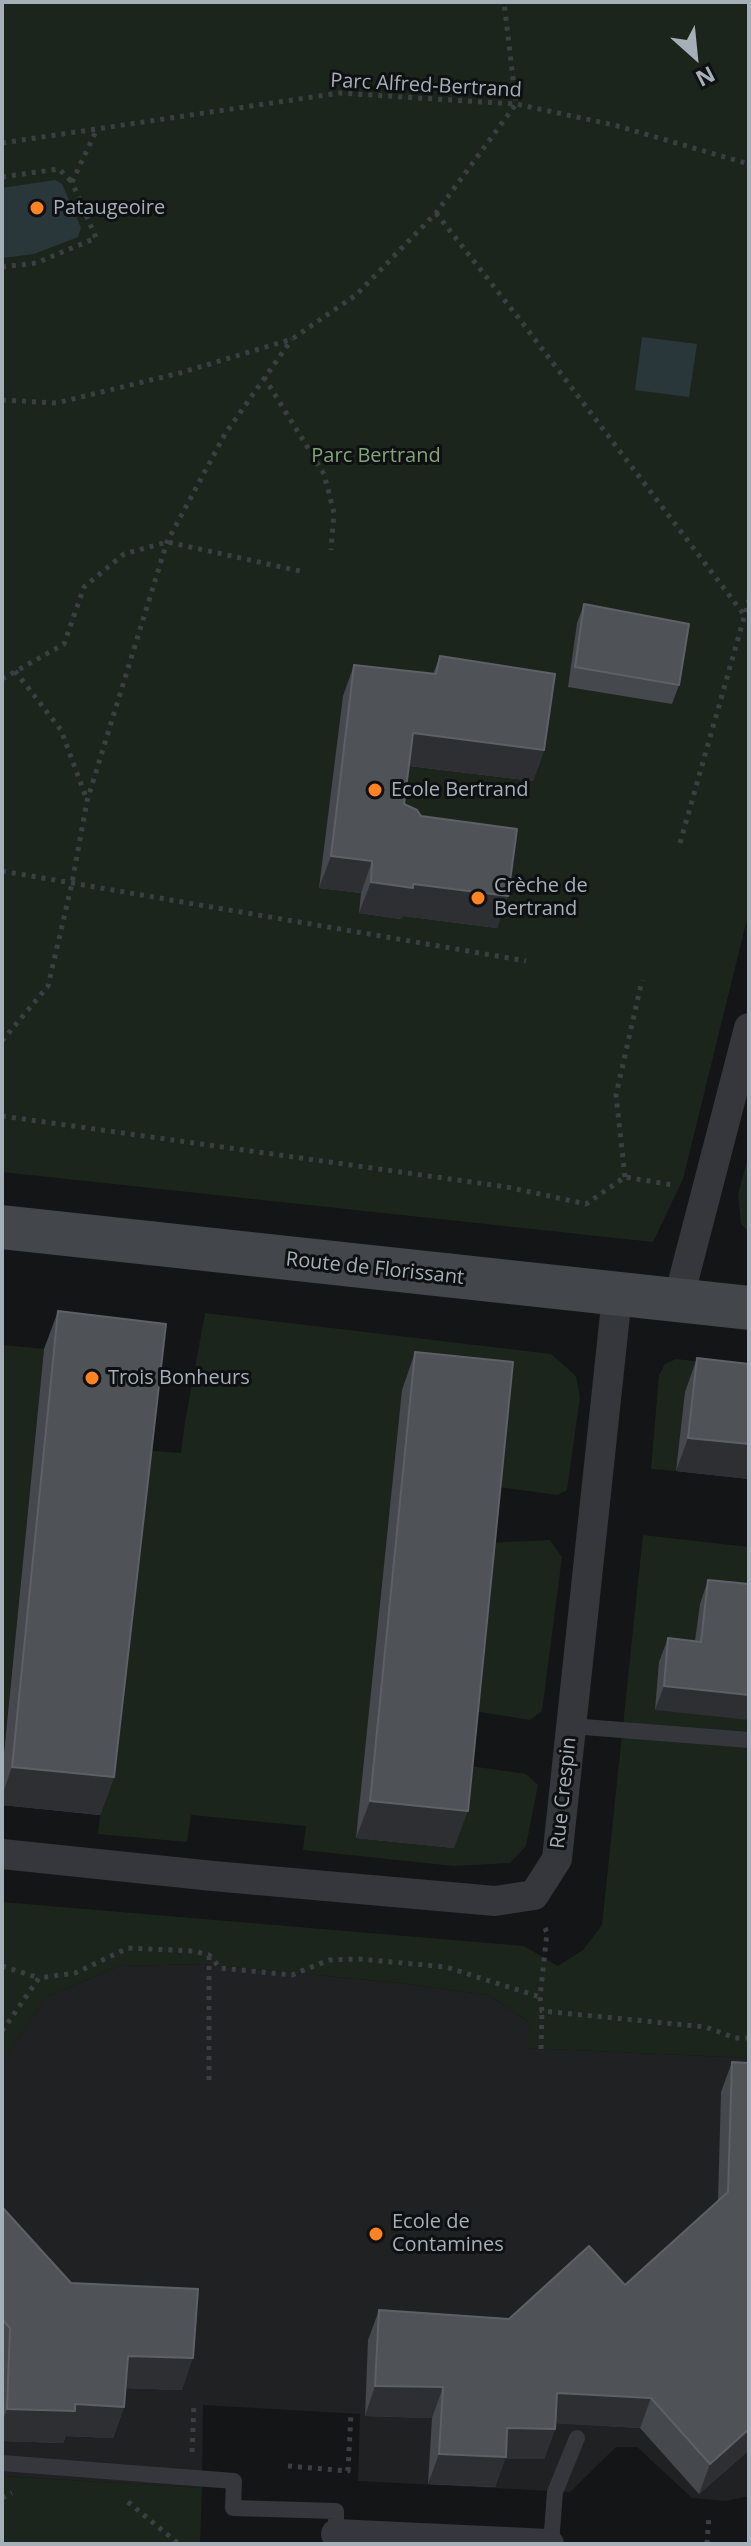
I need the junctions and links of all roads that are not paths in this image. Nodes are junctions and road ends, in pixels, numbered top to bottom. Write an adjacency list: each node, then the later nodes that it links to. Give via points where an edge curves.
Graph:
1 (749, 1028): 4 (street)
2 (2, 1227): 3 (main road, Route de Florissant)
3 (617, 1296): 4 (main road, Route de Florissant); 6 (street, Rue Crespin)
4 (678, 1301): 5 (main road, Route de Florissant)
5 (749, 1308)
6 (571, 1726): 7 (lane); 8 (street, Rue Crespin, via 557,1859 534,1895 495,1901)
7 (749, 1740)
8 (2, 1854)
9 (577, 2438): 12 (lane, via 555,2492)
10 (2, 2463): 11 (lane, via 234,2481 233,2508 336,2511)
11 (336, 2534): 12 (street)
12 (550, 2544)

